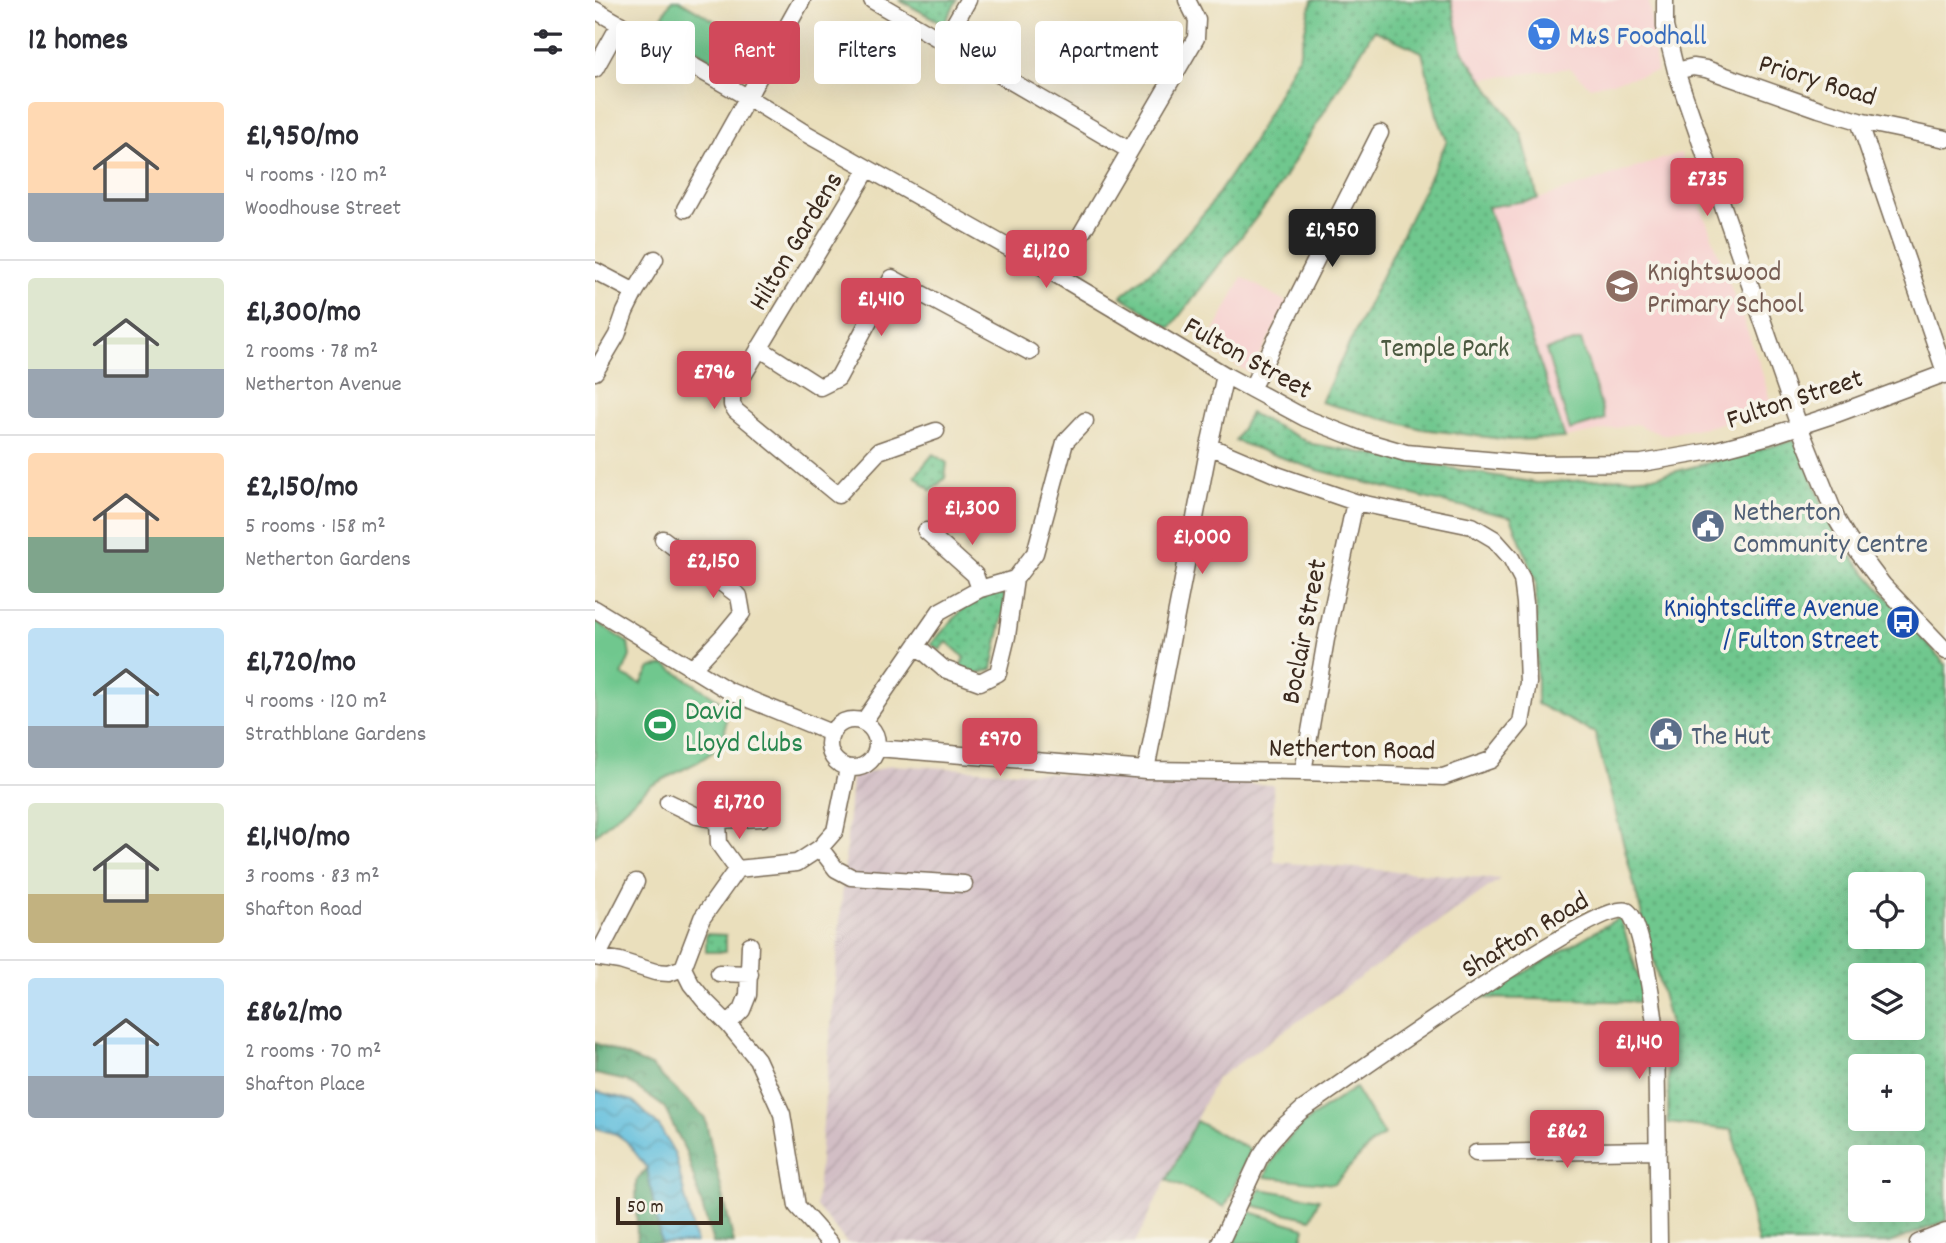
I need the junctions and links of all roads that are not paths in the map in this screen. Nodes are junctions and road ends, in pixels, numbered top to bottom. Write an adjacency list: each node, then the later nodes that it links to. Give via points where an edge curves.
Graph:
1 (803, 0): 15 (street)
2 (872, 0): 10 (street)
3 (968, 0): 7 (street)
4 (1187, 0): 19 (street, via 1197,20 1196,38)
5 (1665, 0): 13 (street, via 1665,27)
6 (595, 10): 8 (street, Fulton Street)
7 (956, 21)
8 (616, 22)
9 (616, 31): 12 (street)
10 (935, 37)
11 (695, 67): 15 (street, Fulton Street)
12 (595, 69)
13 (1676, 71): 16 (street, Priory Road, via 1706,69); 33 (street)
14 (1016, 84): 19 (street)
15 (747, 97): 20 (street, Fulton Street); 21 (street)
16 (1859, 121): 18 (street, Priory Road); 29 (street)
17 (1380, 133): 31 (street)
18 (1946, 139)
19 (1129, 150): 24 (street)
20 (868, 169): 24 (street, Fulton Street); 26 (street, Hilton Gardens)
21 (685, 209)
22 (655, 259): 25 (street)
23 (595, 271): 25 (street)
24 (1057, 275): 30 (street, Fulton Street)
25 (635, 292): 28 (street)
26 (759, 348): 27 (street, via 820,387 838,378 892,278); 34 (street, Hilton Gardens, via 732,394 731,405 838,495 879,451)
27 (1030, 352)
28 (595, 372)
29 (1946, 374): 33 (street, Fulton Street)
30 (1225, 375): 31 (street, Fulton Street); 35 (street)
31 (1251, 389): 33 (street, Fulton Street, via 1305,418 1406,453 1533,464 1641,463 1713,451)
32 (1085, 421): 39 (street, via 1065,442 1035,553)
33 (1799, 426): 43 (street, via 1849,540 1882,584)
34 (936, 431)
35 (1209, 446): 36 (street, Netherton Road); 49 (street)
36 (1355, 502): 50 (street, Boclair Street); 50 (street, Netherton Road, via 1472,526 1494,539 1511,558 1522,579 1525,603 1528,683 1521,723 1490,760 1443,777)
37 (926, 531): 40 (street, via 975,575)
38 (663, 539): 44 (street, via 739,596 742,613)
39 (1015, 579): 40 (street); 42 (street, via 998,673 980,682 944,669)
40 (981, 589): 42 (street, via 940,611)
41 (595, 609): 44 (street)
42 (916, 646): 45 (street)
43 (1946, 651)
44 (692, 669): 46 (street, via 729,691)
45 (864, 721): 46 (street, via 848,719); 47 (street, via 878,739)
46 (831, 733): 48 (street, via 834,760)
47 (877, 748): 48 (street, via 865,765); 49 (street, Netherton Road)
48 (849, 768): 54 (street, via 835,831)
49 (1146, 770): 50 (street, Netherton Road)
50 (1303, 772)
51 (668, 802): 53 (street)
52 (762, 818): 53 (street)
53 (718, 820): 55 (street, via 719,845)
54 (820, 848): 55 (street, via 797,863); 57 (street, via 836,869 851,877)
55 (737, 869): 60 (street, via 702,918)
56 (636, 882): 59 (street)
57 (964, 884)
58 (750, 945): 62 (street)
59 (596, 957): 60 (street, via 656,972)
60 (683, 968): 63 (street, via 704,1000)
61 (719, 973): 62 (street)
62 (750, 974): 63 (street, via 745,1003)
63 (729, 1024): 67 (street, via 757,1059 782,1114 797,1206)
64 (1658, 1150): 65 (street); 68 (street, Shafton Road, via 1656,1033 1647,967 1633,916 1622,910 1610,912 1456,1004 1297,1114 1261,1157); 69 (street, Shafton Road)
65 (1476, 1153)
66 (1946, 1232): 70 (street)
67 (829, 1243)
68 (1220, 1243)
69 (1659, 1243)
70 (1918, 1243)

